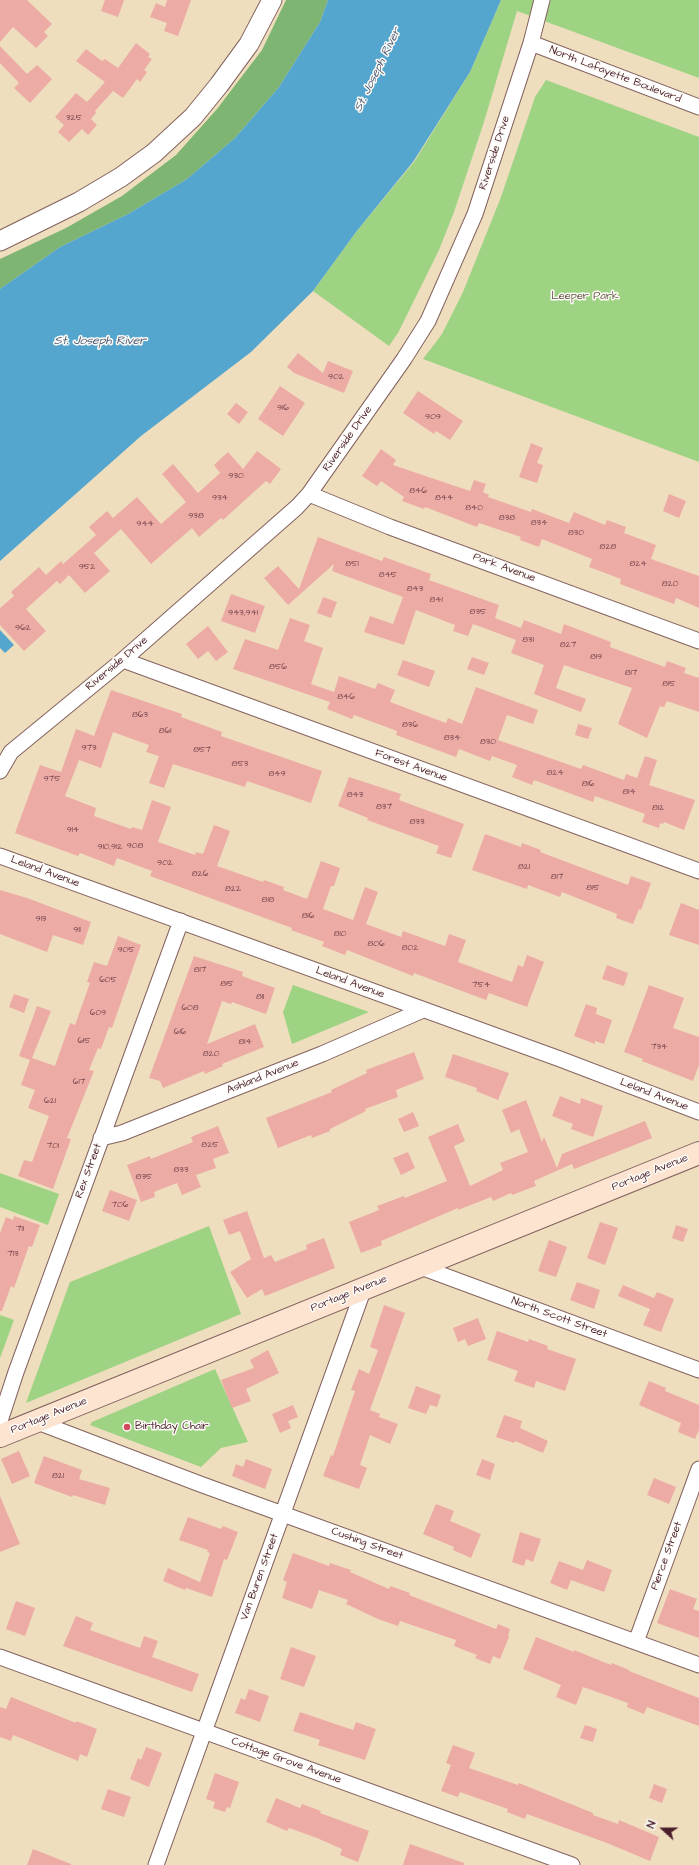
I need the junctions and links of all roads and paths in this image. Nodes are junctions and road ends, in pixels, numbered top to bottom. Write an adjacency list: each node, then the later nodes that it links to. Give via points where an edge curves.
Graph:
1 (272, 0): 5 (street, via 249,44 219,85 193,117 154,153 121,177 79,202)
2 (542, 0): 3 (street, Riverside Drive)
3 (531, 43): 4 (street, North Lafayette Boulevard); 6 (street, Riverside Drive, via 475,214 428,321)
4 (699, 107)
5 (0, 241)
6 (309, 494): 7 (street, Park Avenue); 8 (street, Riverside Drive, via 297,508)
7 (699, 641)
8 (123, 660): 9 (street, Riverside Drive, via 11,752); 11 (street, Forest Avenue)
9 (0, 771)
10 (0, 856): 12 (street, Leland Avenue)
11 (699, 871)
12 (181, 922): 13 (street, Leland Avenue); 15 (street, Rex Street)
13 (423, 1010): 14 (street, Leland Avenue); 15 (street, Ashland Avenue, via 222,1094 122,1133)
14 (699, 1112)
15 (101, 1138): 20 (street, Rex Street)
16 (699, 1153): 17 (main road, Portage Avenue)
17 (418, 1266): 18 (main road, Portage Avenue); 19 (street, North Scott Street)
18 (364, 1288): 21 (main road, Portage Avenue); 24 (street, Van Buren Street)
19 (699, 1370)
20 (0, 1421)
21 (35, 1421): 22 (main road, Portage Avenue); 24 (street, Cushing Street)
22 (0, 1436)
23 (699, 1469): 25 (street, Pierce Street)
24 (283, 1514): 25 (street, Cushing Street); 28 (street, Van Buren Street)
25 (636, 1642): 27 (street, Cushing Street)
26 (0, 1657): 28 (street, Cottage Grove Avenue)
27 (699, 1665)
28 (204, 1732): 29 (street, Van Buren Street); 30 (street, Cottage Grove Avenue)
29 (156, 1865)
30 (572, 1865)

